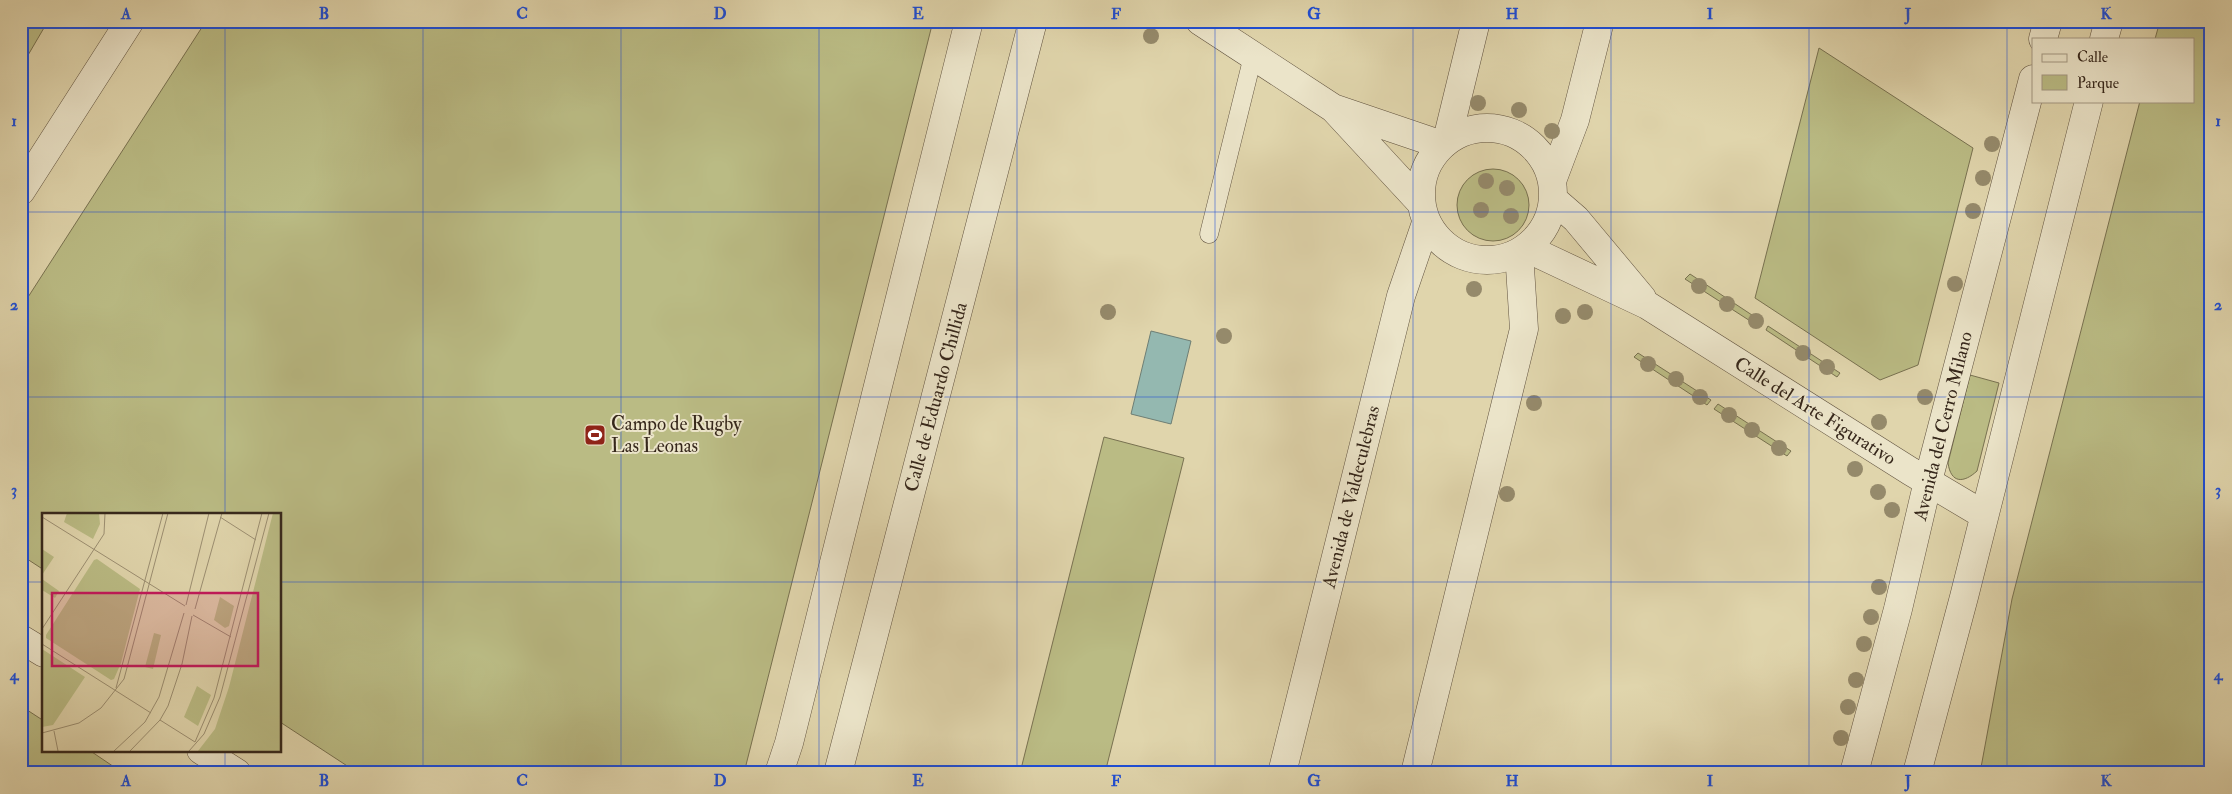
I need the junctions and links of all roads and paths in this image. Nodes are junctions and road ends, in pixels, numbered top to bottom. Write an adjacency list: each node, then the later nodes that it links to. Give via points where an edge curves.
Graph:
1 (130, 21): 17 (street)
2 (969, 21): 28 (street)
3 (1033, 21): 29 (street, Calle de Eduardo Chillida)
4 (1200, 21): 11 (street)
5 (1476, 21): 15 (street)
6 (1600, 21): 16 (street)
7 (2048, 21): 9 (street)
8 (2109, 21): 10 (street)
9 (2044, 38)
10 (2104, 38)
11 (1254, 56): 14 (street); 19 (lane)
12 (2032, 83): 22 (street, Avenida del Cerro Milano)
13 (2089, 102): 23 (street)
14 (1333, 108): 15 (street); 18 (street)
15 (1444, 143): 16 (street, via 1467,131 1489,128 1511,132 1530,143 1544,160); 18 (street, via 1424,171 1420,186)
16 (1553, 190): 20 (street, via 1549,218 1540,234); 21 (street, Calle del Arte Figurativo)
17 (21, 191)
18 (1424, 213): 20 (street, via 1439,241 1456,254 1477,260 1499,259); 30 (street, Avenida de Valdeculebras)
19 (1209, 234)
20 (1523, 250): 21 (street, Calle del Arte Figurativo); 31 (street, via 1524,329)
21 (1647, 305): 22 (street, Calle del Arte Figurativo)
22 (1928, 481): 23 (street, Calle del Arte Figurativo); 32 (street, Avenida del Cerro Milano)
23 (1984, 515): 33 (street)
24 (21, 639): 25 (street)
25 (42, 652)
26 (203, 752): 27 (street)
27 (237, 773)
28 (779, 773)
29 (838, 773)
30 (1282, 773)
31 (1415, 773)
32 (1854, 773)
33 (1917, 773)

